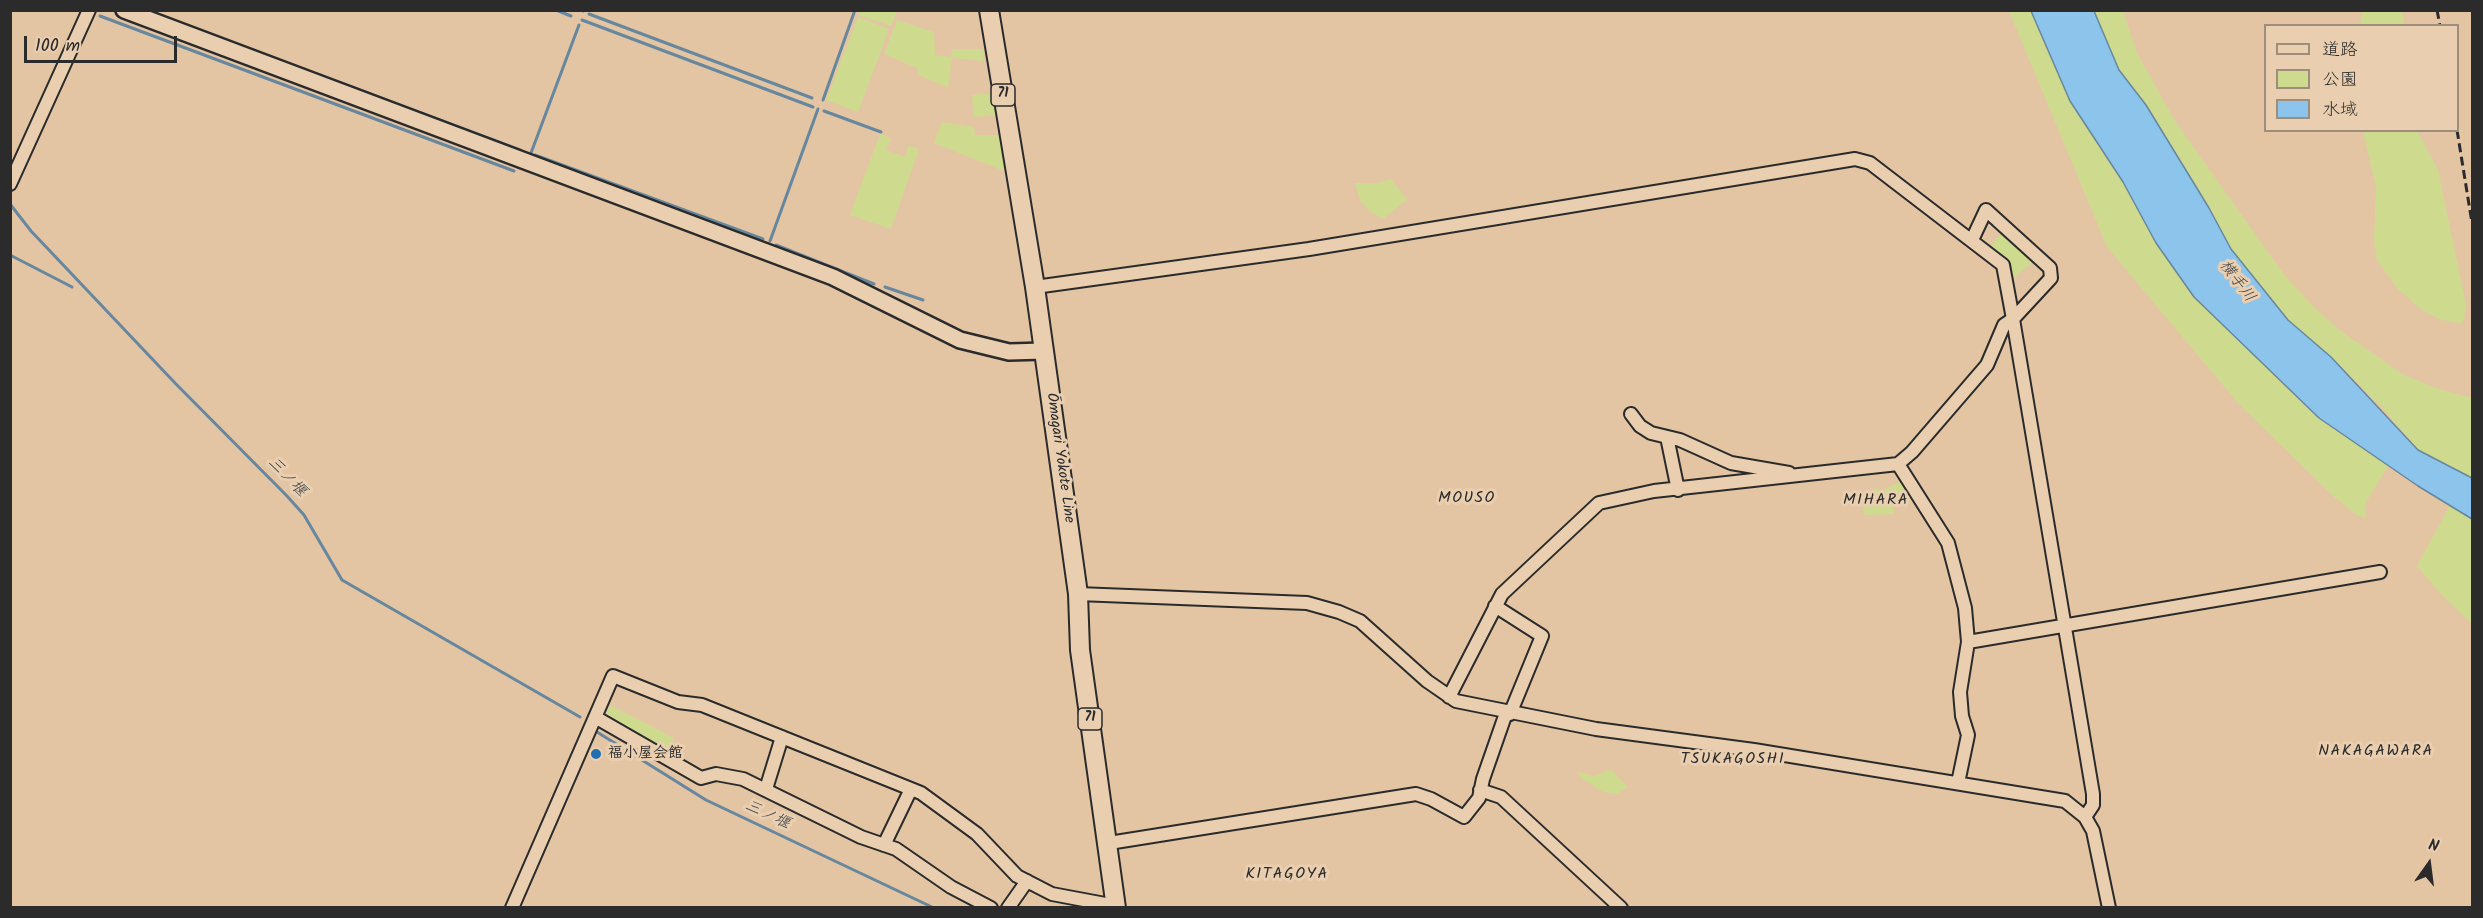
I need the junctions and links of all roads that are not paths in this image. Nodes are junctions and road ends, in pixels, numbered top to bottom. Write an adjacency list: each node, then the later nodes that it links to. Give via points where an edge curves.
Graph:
1 (89, 10): 4 (street)
2 (124, 10): 8 (street, via 832,277 960,340 1009,352)
3 (989, 10): 6 (main road, Ōmagari Yokote Line / 71)
4 (10, 184)
5 (1972, 240): 6 (street, via 1870,163 1855,159 1309,249); 7 (street, via 2003,265); 7 (street, via 1986,210 2050,268 2051,278)
6 (1035, 287): 8 (main road, Ōmagari Yokote Line / 71)
7 (2013, 319): 11 (street, via 2004,325 1987,365); 17 (street)
8 (1044, 351): 15 (main road, Ōmagari Yokote Line / 71)
9 (1631, 414): 10 (street, via 1640,426)
10 (1667, 437): 12 (street, via 1731,463); 13 (street)
11 (1898, 465): 12 (street); 18 (street, via 1948,543 1965,608)
12 (1800, 475): 13 (street)
13 (1678, 490): 16 (street, via 1599,503 1502,594)
14 (2380, 572): 17 (street)
15 (1078, 594): 19 (street, via 1307,603 1360,621); 28 (main road, Ōmagari Yokote Line / 71, via 1080,650)
16 (1495, 606): 19 (street); 20 (street, via 1542,636)
17 (2066, 624): 18 (street); 27 (street, via 2093,794 2093,805)
18 (1968, 642): 23 (street, via 1960,692 1968,735)
19 (1449, 696): 20 (street)
20 (1508, 713): 23 (street); 26 (street)
21 (595, 717): 22 (street, via 613,676); 24 (street, via 701,778 726,774); 33 (street)
22 (782, 737): 24 (street); 25 (street)
23 (1958, 783): 27 (street, via 2065,801)
24 (766, 789): 29 (street)
25 (911, 789): 29 (street); 30 (street, via 977,834)
26 (1480, 790): 28 (street, via 1479,798 1464,817 1416,794); 36 (street, via 1501,797)
27 (2085, 818): 37 (street, via 2100,855)
28 (1109, 843): 32 (main road, Ōmagari Yokote Line / 71)
29 (884, 845): 34 (street)
30 (1026, 881): 31 (street); 35 (street)
31 (1081, 904): 32 (street)
32 (1116, 907)
33 (512, 908)
34 (991, 908)
35 (1008, 908)
36 (1621, 908)
37 (2109, 908)

